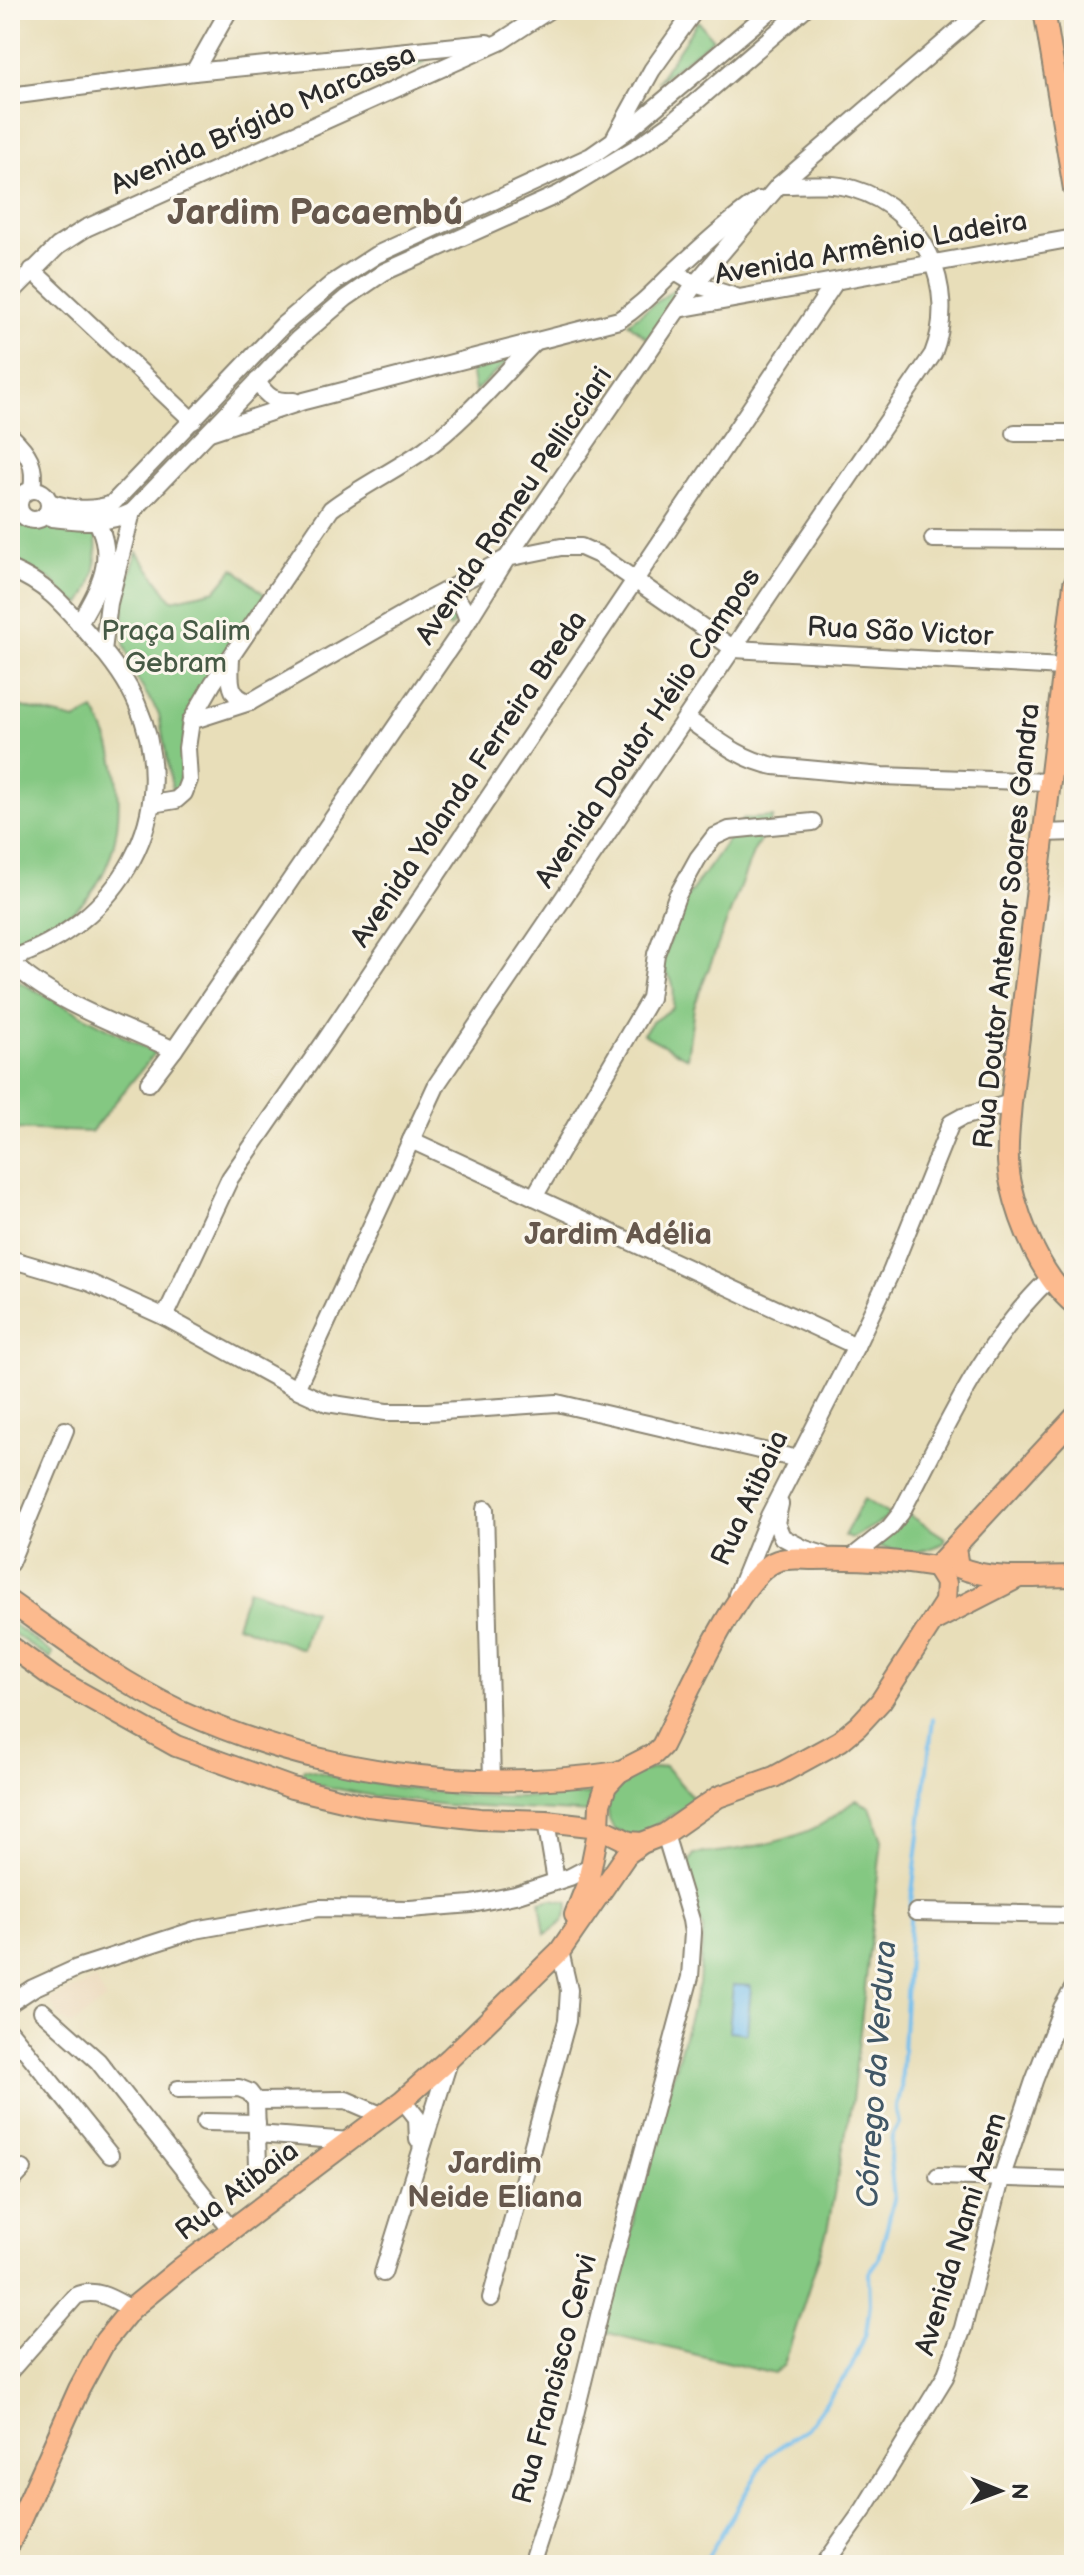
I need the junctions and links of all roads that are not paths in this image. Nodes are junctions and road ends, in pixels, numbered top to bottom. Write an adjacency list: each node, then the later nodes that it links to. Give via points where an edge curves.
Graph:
1 (229, 10): 12 (street)
2 (549, 10): 8 (street, Avenida Brígido Marcassa)
3 (695, 10): 11 (street)
4 (771, 10): 9 (street)
5 (803, 10): 10 (street)
6 (982, 10): 19 (street, Avenida Romeu Pellicciari)
7 (1044, 10): 20 (main road)
8 (500, 42): 12 (street); 24 (street, Avenida Brígido Marcassa, via 86,228)
9 (728, 47): 10 (street); 14 (street)
10 (741, 63): 17 (street)
11 (652, 70): 14 (street); 16 (street)
12 (194, 72): 13 (street)
13 (10, 96)
14 (655, 107): 15 (street)
15 (631, 128): 16 (street); 17 (street)
16 (612, 142): 18 (street)
17 (639, 146): 21 (street)
18 (552, 175): 21 (street); 31 (street, via 376,255)
19 (779, 185): 23 (street, Avenida Doutor Hélio Campos, via 852,188 878,199 901,213 924,241); 25 (street); 27 (street, Avenida Romeu Pellicciari)
20 (1074, 189)
21 (559, 194): 32 (street, via 384,272)
22 (1074, 238): 23 (street, Avenida Armênio Ladeira)
23 (933, 263): 26 (street, Avenida Armênio Ladeira); 55 (street, Avenida Doutor Hélio Campos, via 941,317 933,354)
24 (32, 270): 28 (street, Avenida Brígido Marcassa); 36 (street)
25 (675, 272): 27 (street, Avenida Armênio Ladeira); 33 (street, Avenida Armênio Ladeira, via 642,306 619,320)
26 (836, 281): 29 (street, Avenida Armênio Ladeira); 49 (street, Avenida Yolanda Ferreira Breda)
27 (695, 284): 29 (street, Avenida Armênio Ladeira); 30 (street, Avenida Romeu Pellicciari)
28 (10, 294)
29 (737, 297): 30 (street, Avenida Armênio Ladeira)
30 (678, 309): 47 (street, Avenida Romeu Pellicciari)
31 (283, 325): 32 (street); 36 (street)
32 (298, 339): 34 (street)
33 (536, 342): 35 (street, Avenida Armênio Ladeira); 57 (street, via 424,450 331,509)
34 (257, 381): 35 (street, via 273,400); 37 (street)
35 (304, 401): 37 (street, Avenida Armênio Ladeira)
36 (193, 421): 42 (street, via 112,504)
37 (205, 433): 43 (street)
38 (1015, 433): 39 (street)
39 (1074, 433)
40 (10, 435): 41 (street, via 33,465)
41 (19, 504): 42 (street, via 33,520); 42 (street, via 45,494)
42 (47, 509): 44 (street, via 52,518)
43 (132, 512): 44 (street); 56 (street)
44 (97, 522): 53 (street, via 108,549 95,595)
45 (933, 539): 46 (street)
46 (1074, 540)
47 (507, 558): 49 (street, via 581,547); 51 (street); 52 (street, Avenida Romeu Pellicciari)
48 (10, 569): 53 (street, via 47,588)
49 (634, 581): 55 (street); 76 (street, Avenida Yolanda Ferreira Breda, via 230,1178)
50 (1074, 584): 54 (main road, Rua Doutor Antenor Soares Gandra)
51 (430, 599): 52 (street, via 448,594 457,599); 59 (street)
52 (468, 621): 68 (street, Avenida Romeu Pellicciari)
53 (79, 623): 56 (street)
54 (1070, 646): 58 (main road, Rua Doutor Antenor Soares Gandra)
55 (734, 649): 58 (street, Rua São Victor); 60 (street, Avenida Doutor Hélio Campos)
56 (103, 651): 63 (street, via 141,714 152,770)
57 (231, 658): 59 (street, via 230,683 239,698); 61 (street)
58 (1063, 667): 62 (main road, Rua Doutor Antenor Soares Gandra)
59 (250, 702): 61 (street)
60 (686, 718): 62 (street, via 756,763 882,776); 71 (street, Avenida Doutor Hélio Campos, via 437,1084)
61 (191, 721): 63 (street, via 184,793 176,800)
62 (1049, 782): 66 (main road, Rua Doutor Antenor Soares Gandra)
63 (152, 804): 67 (street, via 144,840 114,889 56,940)
64 (813, 822): 72 (street, via 729,830 714,837 698,858 677,896 656,954 650,998)
65 (1074, 832): 66 (street)
66 (1044, 833): 70 (main road, Rua Doutor Antenor Soares Gandra)
67 (10, 960): 68 (street, via 62,998)
68 (174, 1050): 69 (street, Avenida Romeu Pellicciari)
69 (149, 1083)
70 (1011, 1103): 74 (main road, Rua Doutor Antenor Soares Gandra, via 1011,1183 1032,1246); 77 (street, Rua Atibaia, via 951,1123)
71 (411, 1140): 72 (street); 78 (street, Avenida Doutor Hélio Campos)
72 (534, 1197): 77 (street)
73 (10, 1259): 76 (street, via 88,1282)
74 (1050, 1278): 75 (main road, Rua Doutor Antenor Soares Gandra); 85 (street, via 1028,1298 984,1358 901,1513 889,1528)
75 (1074, 1304)
76 (165, 1317): 78 (street)
77 (856, 1346): 81 (street, Rua Atibaia)
78 (296, 1389): 81 (street, via 327,1403 386,1412 557,1403)
79 (1074, 1418): 84 (main road)
80 (65, 1430): 86 (street)
81 (798, 1459): 82 (street, Rua Atibaia)
82 (783, 1492): 85 (street, via 776,1523 782,1537); 91 (street, Rua Atibaia)
83 (485, 1509): 99 (street)
84 (955, 1548): 87 (main road); 88 (main road, via 958,1567 983,1576)
85 (844, 1558): 87 (main road); 91 (main road, via 777,1561)
86 (10, 1563)
87 (936, 1567): 92 (main road, via 947,1596)
88 (1020, 1576): 89 (main road); 92 (main road)
89 (1074, 1576)
90 (10, 1602): 94 (main road)
91 (733, 1604): 97 (main road, Rua Atibaia, via 662,1746)
92 (933, 1621): 102 (main road, via 881,1701 840,1741 774,1777 718,1797)
93 (10, 1646): 95 (main road)
94 (74, 1647): 95 (main road, via 59,1664); 96 (main road, via 178,1709)
95 (34, 1663): 98 (main road, via 176,1746)
96 (292, 1751): 98 (main road, via 278,1770); 99 (main road, via 380,1770)
97 (619, 1772): 99 (main road); 101 (main road, Rua Atibaia, via 604,1793)
98 (254, 1775): 100 (main road, via 368,1806)
99 (492, 1781)
100 (546, 1821): 101 (main road); 105 (street)
101 (599, 1827): 103 (main road); 104 (main road, Rua Atibaia)
102 (665, 1834): 103 (main road); 136 (street, Rua Francisco Cervi, via 691,1920 690,1977 564,2461)
103 (634, 1848): 104 (main road); 109 (main road, Rua Atibaia)
104 (590, 1874): 105 (street); 106 (street, via 541,1895); 109 (main road, Rua Atibaia)
105 (556, 1881): 106 (street)
106 (515, 1895): 111 (street, via 447,1908 338,1907 230,1922 77,1968)
107 (916, 1912): 108 (street)
108 (1074, 1915)
109 (564, 1944): 114 (main road, Rua Atibaia); 132 (street, via 567,2021)
110 (1074, 1987): 127 (street, Avenida Nami Azem)
111 (10, 2003)
112 (42, 2011): 130 (street, via 98,2061)
113 (10, 2031): 123 (street)
114 (450, 2058): 116 (main road, Rua Atibaia); 122 (street)
115 (178, 2089): 117 (street, via 239,2088)
116 (403, 2100): 118 (main road, Rua Atibaia); 122 (street, via 417,2118)
117 (256, 2101): 118 (street, via 346,2100); 120 (street)
118 (381, 2115): 121 (main road, Rua Atibaia)
119 (205, 2122): 120 (street)
120 (257, 2128): 121 (street); 124 (street)
121 (350, 2141): 130 (main road, Rua Atibaia)
122 (418, 2154): 131 (street)
123 (110, 2155)
124 (258, 2167)
125 (23, 2169): 129 (street)
126 (938, 2176): 127 (street)
127 (1001, 2179): 128 (street); 137 (street, Avenida Nami Azem, via 945,2377)
128 (1074, 2180)
129 (10, 2183)
130 (232, 2231): 133 (main road, Rua Atibaia)
131 (383, 2273)
132 (491, 2298)
133 (131, 2309): 134 (street, via 95,2292 76,2296); 135 (main road, Rua Atibaia, via 93,2364)
134 (10, 2371)
135 (10, 2543)
136 (531, 2565)
137 (824, 2565)

